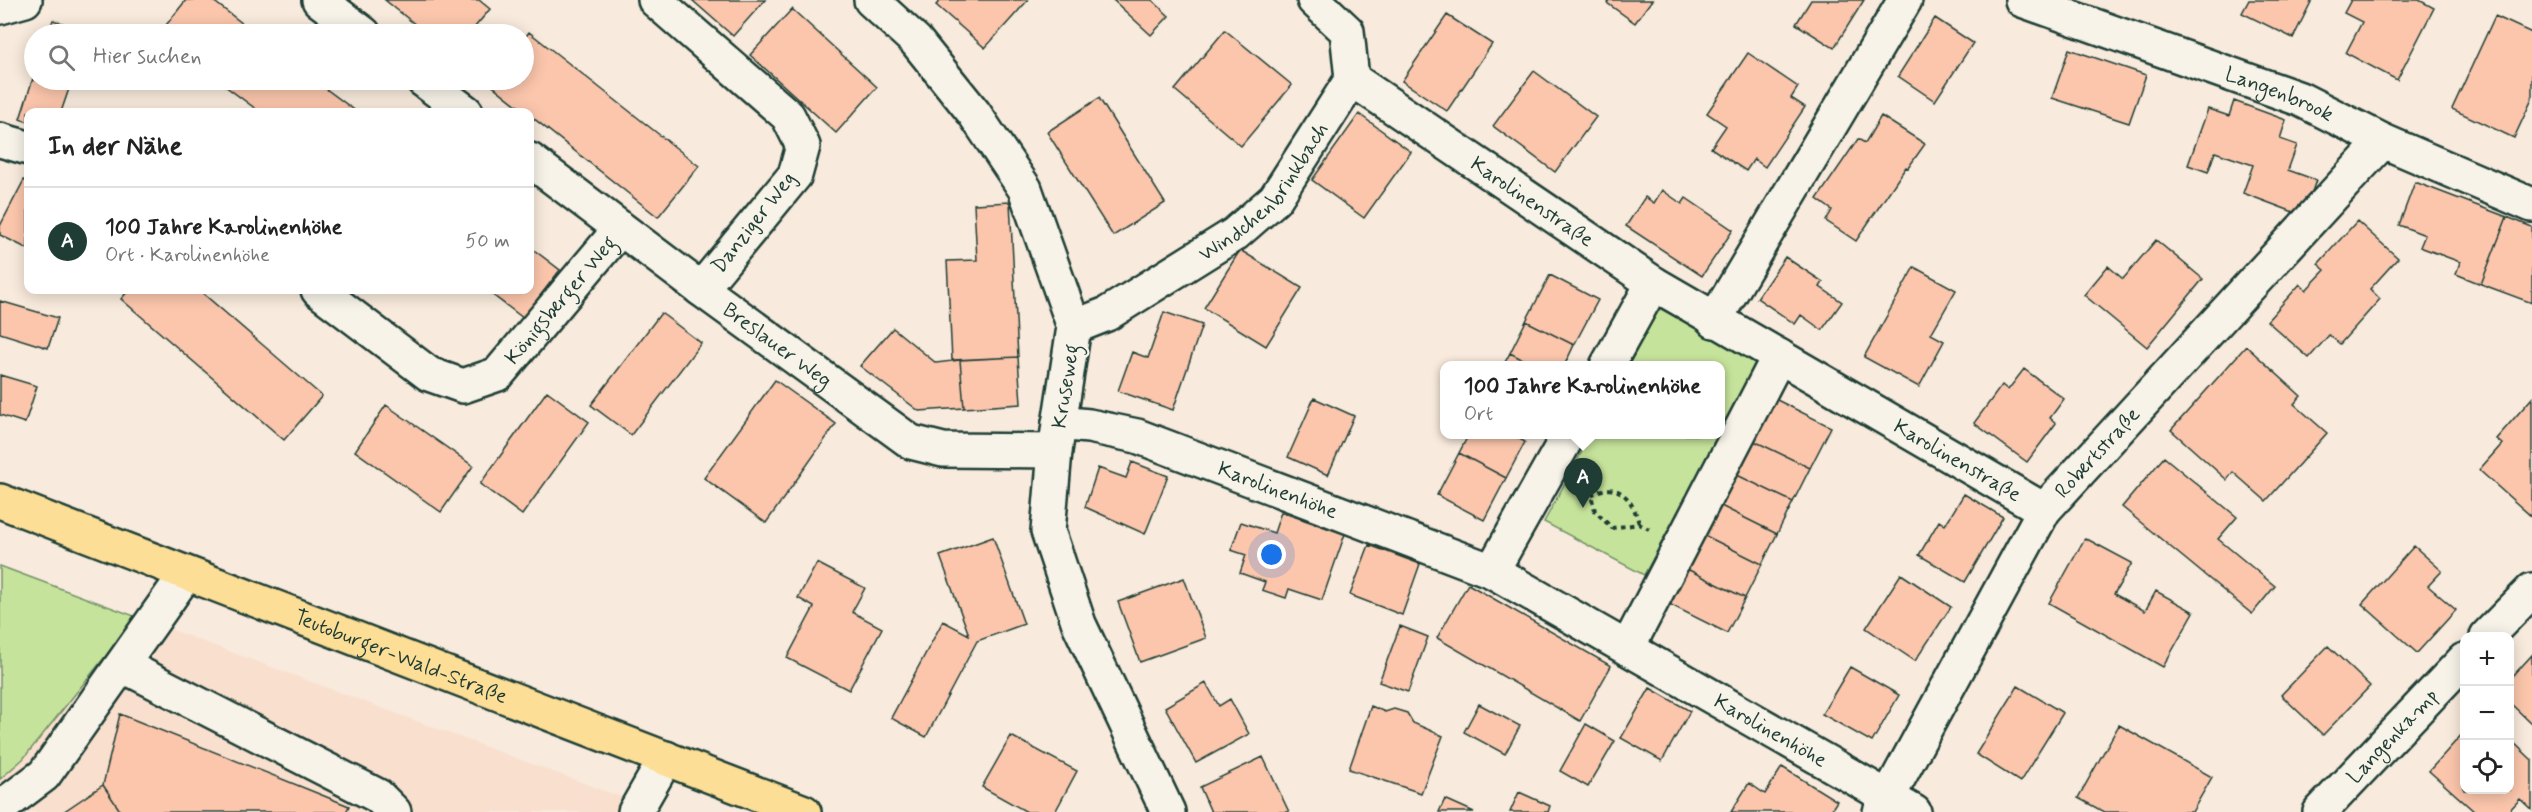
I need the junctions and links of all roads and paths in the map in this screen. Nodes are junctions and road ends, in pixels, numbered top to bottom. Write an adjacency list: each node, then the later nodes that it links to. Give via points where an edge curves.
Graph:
1 (25, 0): 8 (street)
2 (319, 0): 9 (street)
3 (655, 0): 20 (street, Danziger Weg, via 788,116 803,146 795,175)
4 (871, 0): 23 (street, Kruseweg, via 916,41 974,113 1025,189)
5 (1314, 0): 10 (street, via 1347,31)
6 (1905, 0): 22 (street)
7 (2022, 0): 14 (street, Langenbrook, via 2300,99)
8 (0, 7)
9 (351, 24)
10 (1352, 79): 19 (street, Karolinenstraße); 23 (street, Windchenbrinkbach, via 1275,199 1235,234 1107,314)
11 (436, 90): 12 (street)
12 (461, 108)
13 (0, 140): 15 (street)
14 (2383, 141): 17 (street, Langenbrook); 31 (street, Robertstraße)
15 (24, 147)
16 (534, 163): 18 (street, Breslauer Weg)
17 (2532, 205)
18 (620, 229): 20 (street, Breslauer Weg); 21 (street, Königsberger Weg, via 498,374 463,386 429,374)
19 (1653, 283): 22 (street, Karolinenstraße); 25 (street)
20 (701, 290): 26 (street, Breslauer Weg, via 911,442 943,450)
21 (323, 294)
22 (1714, 321): 24 (street, Karolinenstraße)
23 (1074, 327): 26 (street, Kruseweg)
24 (1779, 356): 31 (street, Karolinenstraße); 33 (street)
25 (1610, 361)
26 (1057, 437): 34 (street, Karolinenhöhe, via 1089,426 1137,436); 47 (street, Kruseweg, via 1048,531 1079,624)
27 (1567, 439): 28 (street)
28 (1547, 474): 29 (path); 34 (street)
29 (1591, 495): 32 (path, via 1595,511 1612,528); 32 (path, via 1602,488 1613,489 1635,507)
30 (0, 501): 35 (main road, Teutoburger-Wald-Straße)
31 (2044, 510): 43 (street, Robertstraße)
32 (1639, 524): 33 (path)
33 (1681, 547): 38 (street)
34 (1492, 571): 38 (street, Karolinenhöhe)
35 (186, 574): 40 (street); 41 (main road, Teutoburger-Wald-Straße)
36 (2532, 590): 37 (street)
37 (2491, 632)
38 (1628, 647): 43 (street, Karolinenhöhe)
39 (2460, 664): 48 (street, Langenkamp)
40 (124, 666): 42 (street, via 44,775); 44 (street, via 378,796)
41 (666, 758): 45 (street); 46 (main road, Teutoburger-Wald-Straße)
42 (0, 808)
43 (1894, 808)
44 (394, 812)
45 (635, 812)
46 (804, 812)
47 (1168, 812)
48 (2320, 812)

